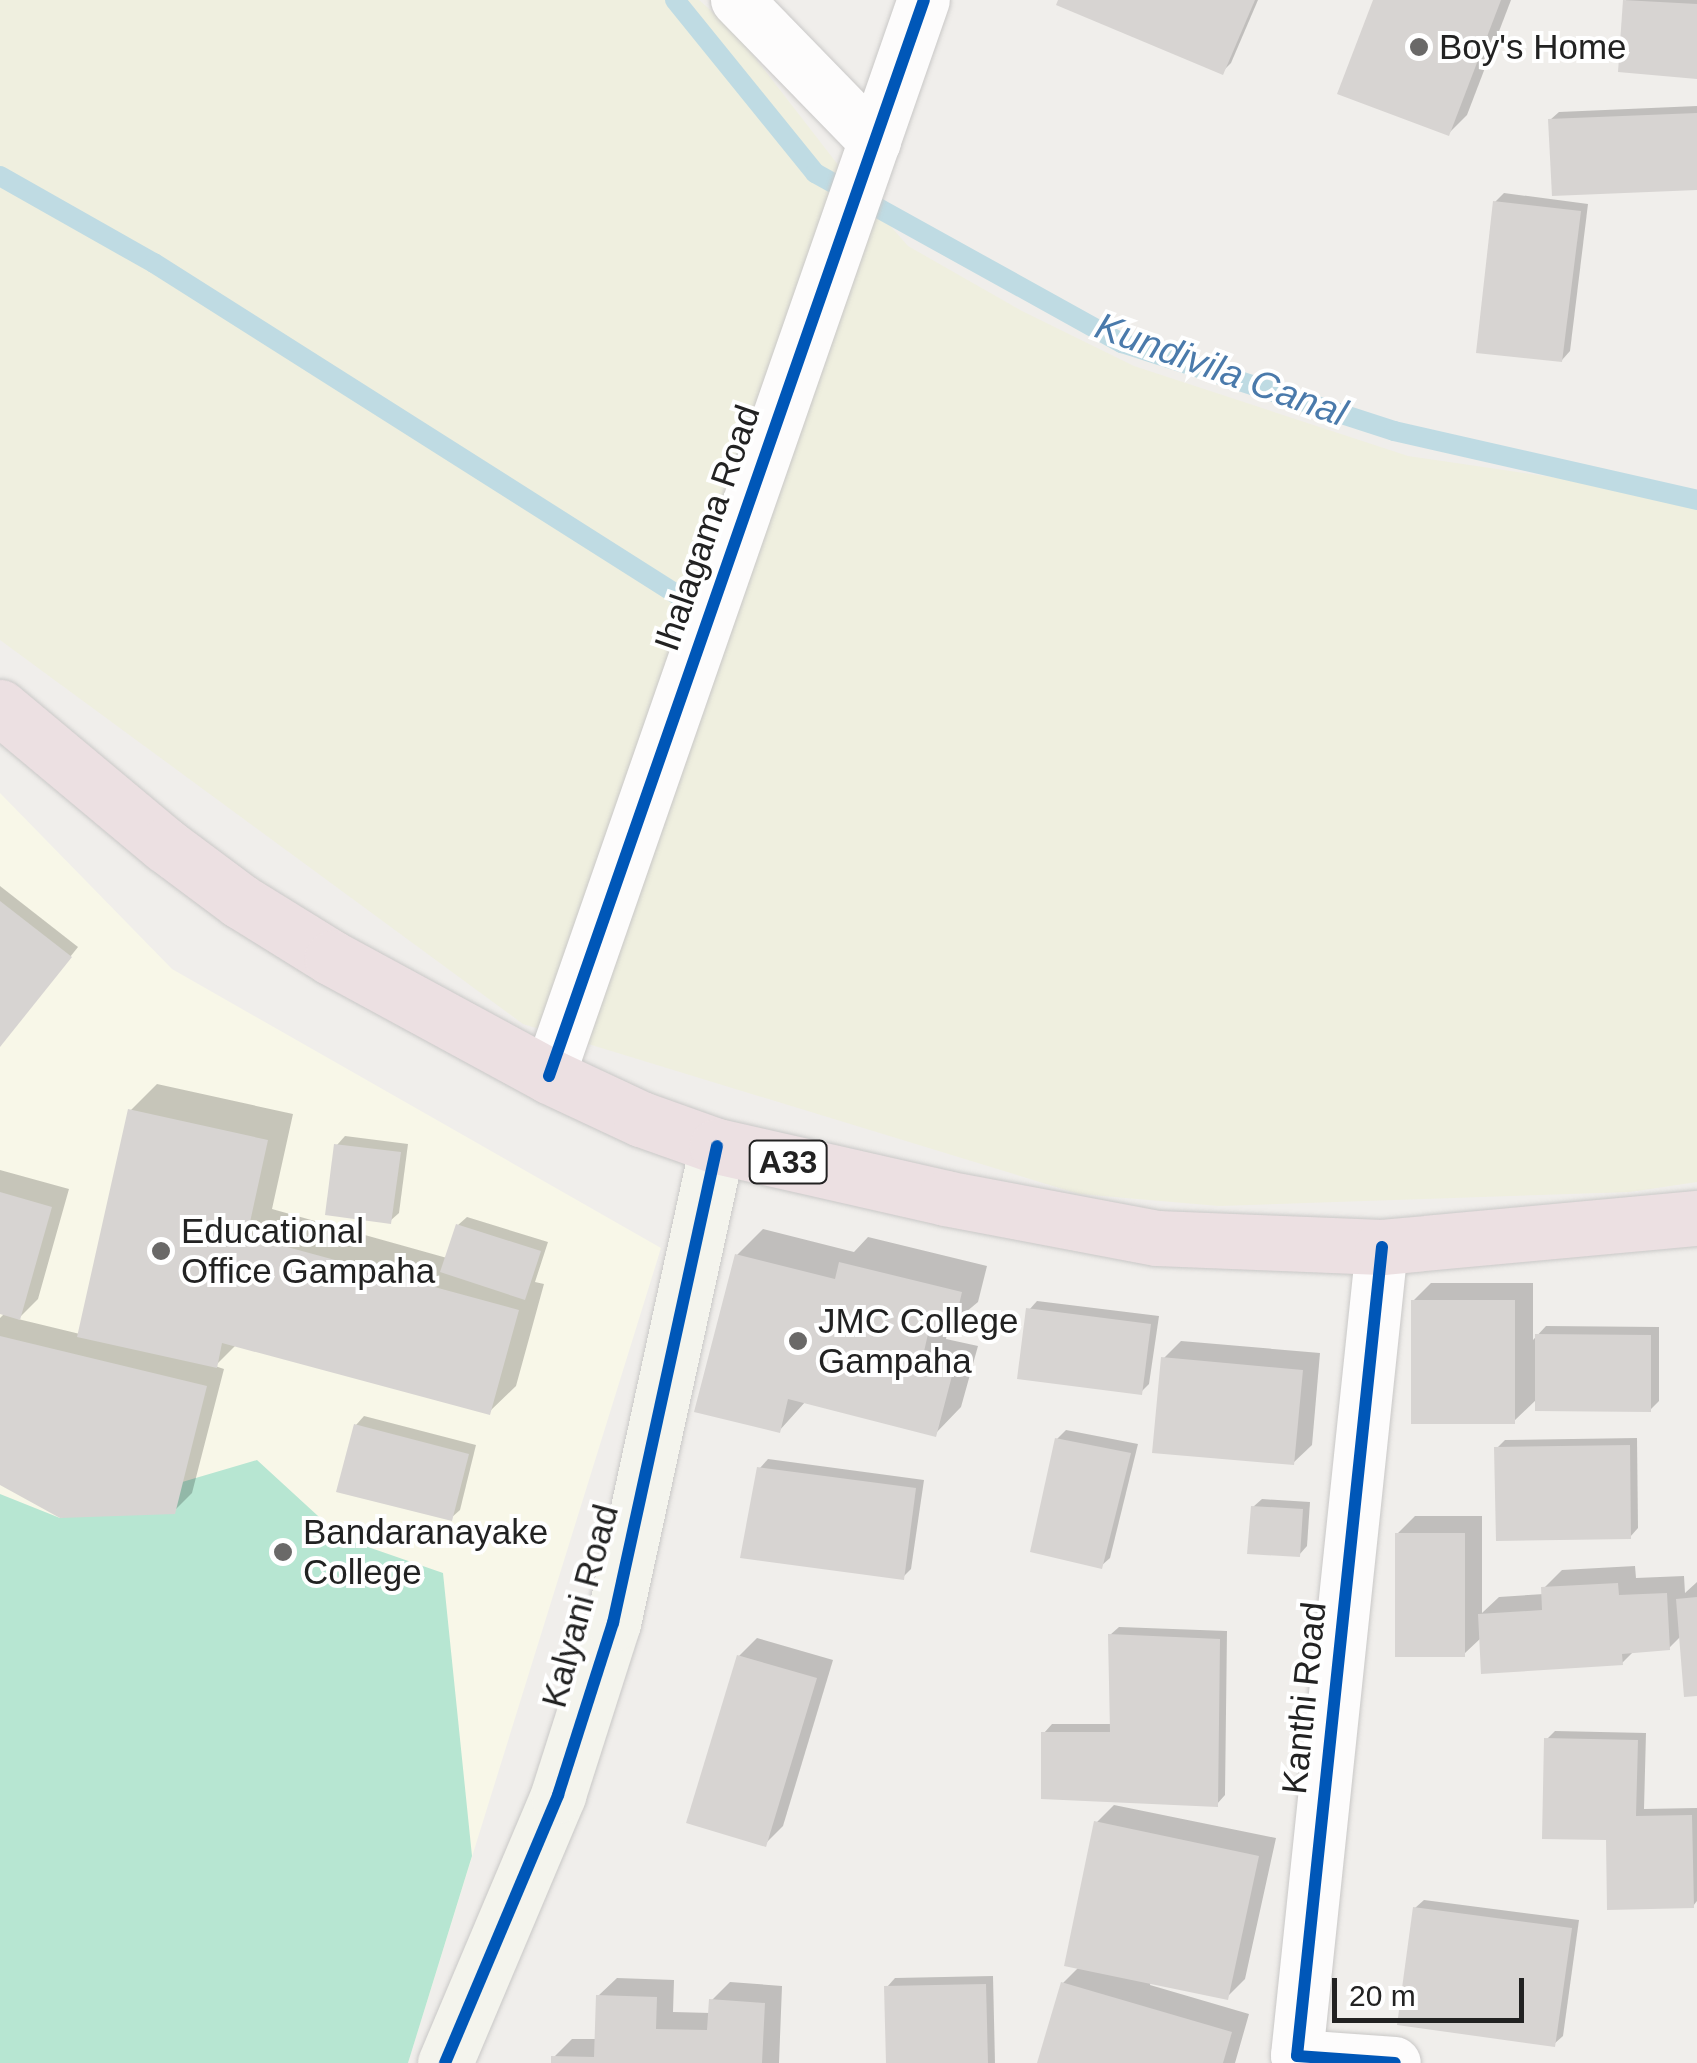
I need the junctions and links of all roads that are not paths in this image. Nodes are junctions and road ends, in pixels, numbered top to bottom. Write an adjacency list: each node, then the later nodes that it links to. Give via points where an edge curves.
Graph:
1 (737, 0): 3 (street)
2 (924, 0): 3 (street, Ihalagama Road)
3 (875, 142): 5 (street, Ihalagama Road)
4 (0, 707): 5 (highway, A33, via 164,846 240,901)
5 (549, 1076): 6 (highway, A33)
6 (717, 1146): 8 (highway, A33, via 1157,1238); 10 (street, Kalyani Road, via 613,1623 558,1795)
7 (1697, 1218): 8 (highway, A33)
8 (1382, 1248): 9 (street, Kanthi Road)
9 (1296, 2059): 11 (street, Kanthi Road)
10 (445, 2063)
11 (1395, 2063)

